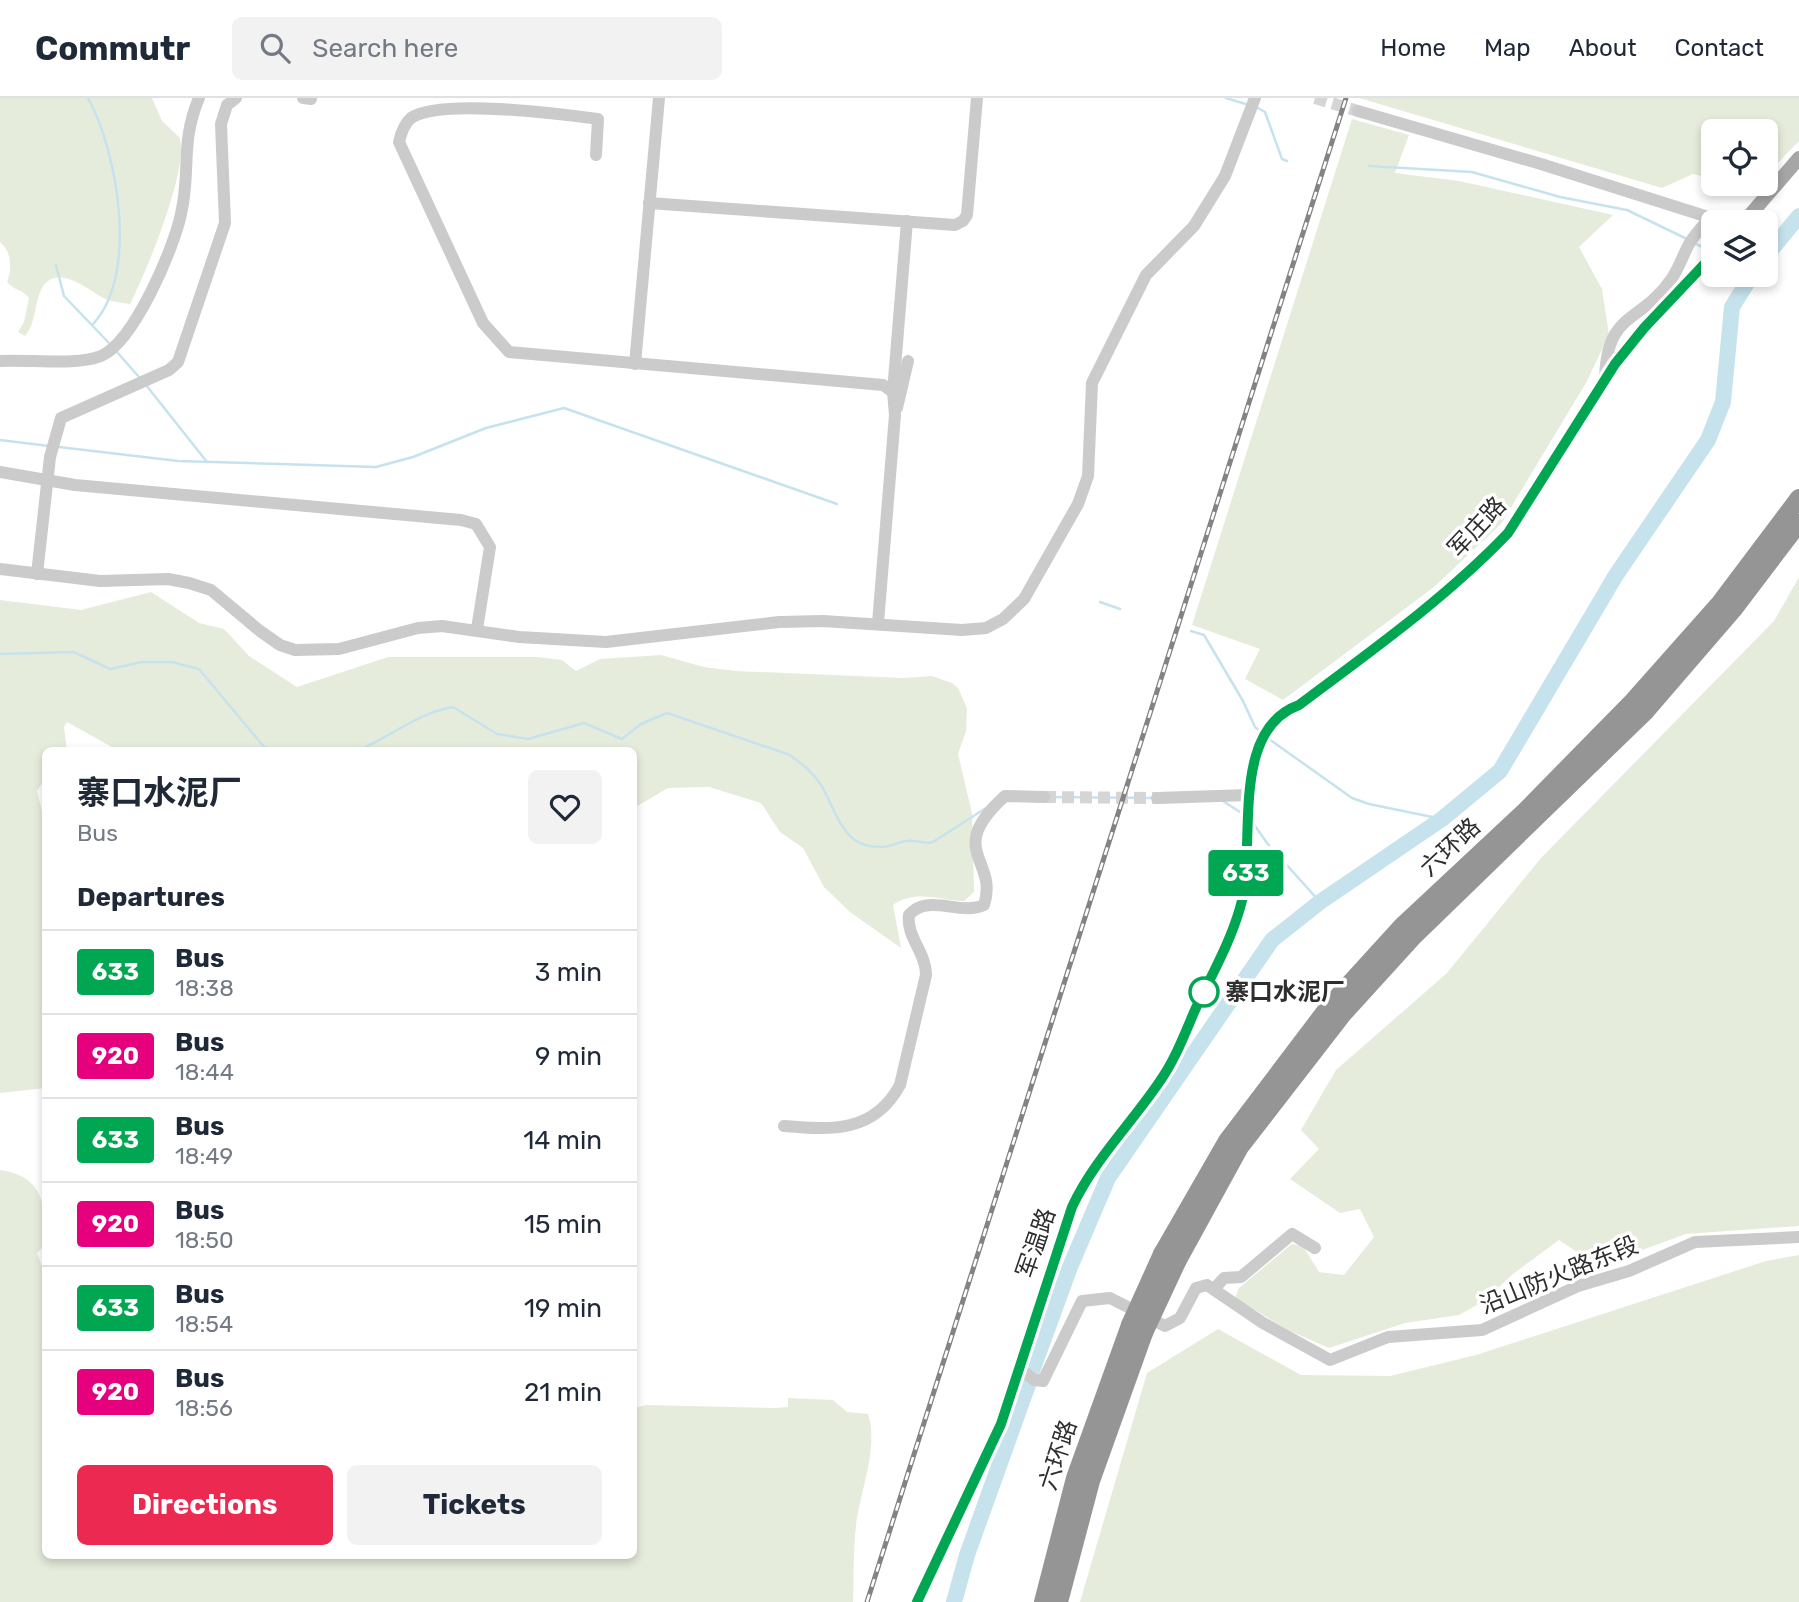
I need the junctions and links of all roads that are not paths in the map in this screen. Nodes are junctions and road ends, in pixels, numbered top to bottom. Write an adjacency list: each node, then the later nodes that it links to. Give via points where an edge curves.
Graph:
1 (199, 98): 17 (street, via 186,135 181,215 157,279 132,326 114,349 88,360)
2 (236, 98): 24 (street, via 227,105 221,124 225,222 178,362 61,418)
3 (303, 98): 7 (street)
4 (659, 98): 11 (street)
5 (977, 98): 14 (street, via 967,215 955,225)
6 (1255, 98): 29 (street, via 1225,176 1199,220 1146,275 1092,383 1085,489 1024,598 1003,619 975,630)
7 (311, 99)
8 (1358, 111): 13 (street)
9 (596, 155): 19 (street, via 598,119 520,109 467,107 424,113 405,125 399,142 483,323 503,348 516,354)
10 (1799, 159): 12 (main road)
11 (649, 203): 14 (street); 19 (street)
12 (1754, 210)
13 (1701, 216)
14 (907, 221): 21 (street)
15 (1701, 229): 20 (street, via 1671,280 1622,324 1610,341 1605,352)
16 (1701, 268): 20 (main road, 军庄路, via 1644,328)
17 (0, 360)
18 (908, 361): 22 (street)
19 (635, 364): 21 (street, via 884,385)
20 (1605, 381): 31 (main road, 军庄路, via 1521,514 1487,555 1388,639 1273,722 1260,746)
21 (892, 392): 22 (street)
22 (895, 415): 29 (street)
23 (0, 472): 24 (street)
24 (48, 480): 28 (street); 30 (street, via 475,524 490,547)
25 (1799, 498): 37 (highway, 六环路, via 1720,603 1633,701 1402,926 1331,1005 1227,1141)
26 (1799, 523): 37 (highway, 六环路, via 1733,610 1646,711 1414,936 1343,1014 1240,1147)
27 (0, 569): 28 (street)
28 (37, 574): 30 (street, via 189,583 211,590 260,631 295,650 339,649 418,628)
29 (878, 623): 30 (street, via 779,622 606,642 519,637)
30 (477, 629)
31 (1249, 795): 33 (street); 40 (main road, 军温路, via 1245,886 1231,934 1162,1079 1085,1179)
32 (1044, 797): 34 (street, via 1005,796 979,824 975,841 986,889 984,905 975,909 924,905 909,915 926,975 893,1099 866,1121 824,1129)
33 (1157, 798)
34 (784, 1126)
35 (1799, 1237): 38 (street, 沿山防火路东段, via 1695,1242 1629,1271 1578,1286 1482,1330 1388,1337 1330,1360)
36 (1315, 1248): 38 (street, via 1292,1234 1241,1277 1224,1278)
37 (1170, 1258): 39 (highway, bridge)
38 (1214, 1289): 40 (street, via 1207,1285 1196,1288 1180,1318 1165,1326 1110,1298 1082,1301 1043,1381 1034,1380)
39 (1137, 1329): 42 (highway, 六环路, via 1075,1478); 43 (highway, 六环路)
40 (1018, 1367): 41 (main road, 军温路, via 988,1458)
41 (917, 1602)
42 (1043, 1602)
43 (1059, 1602)

